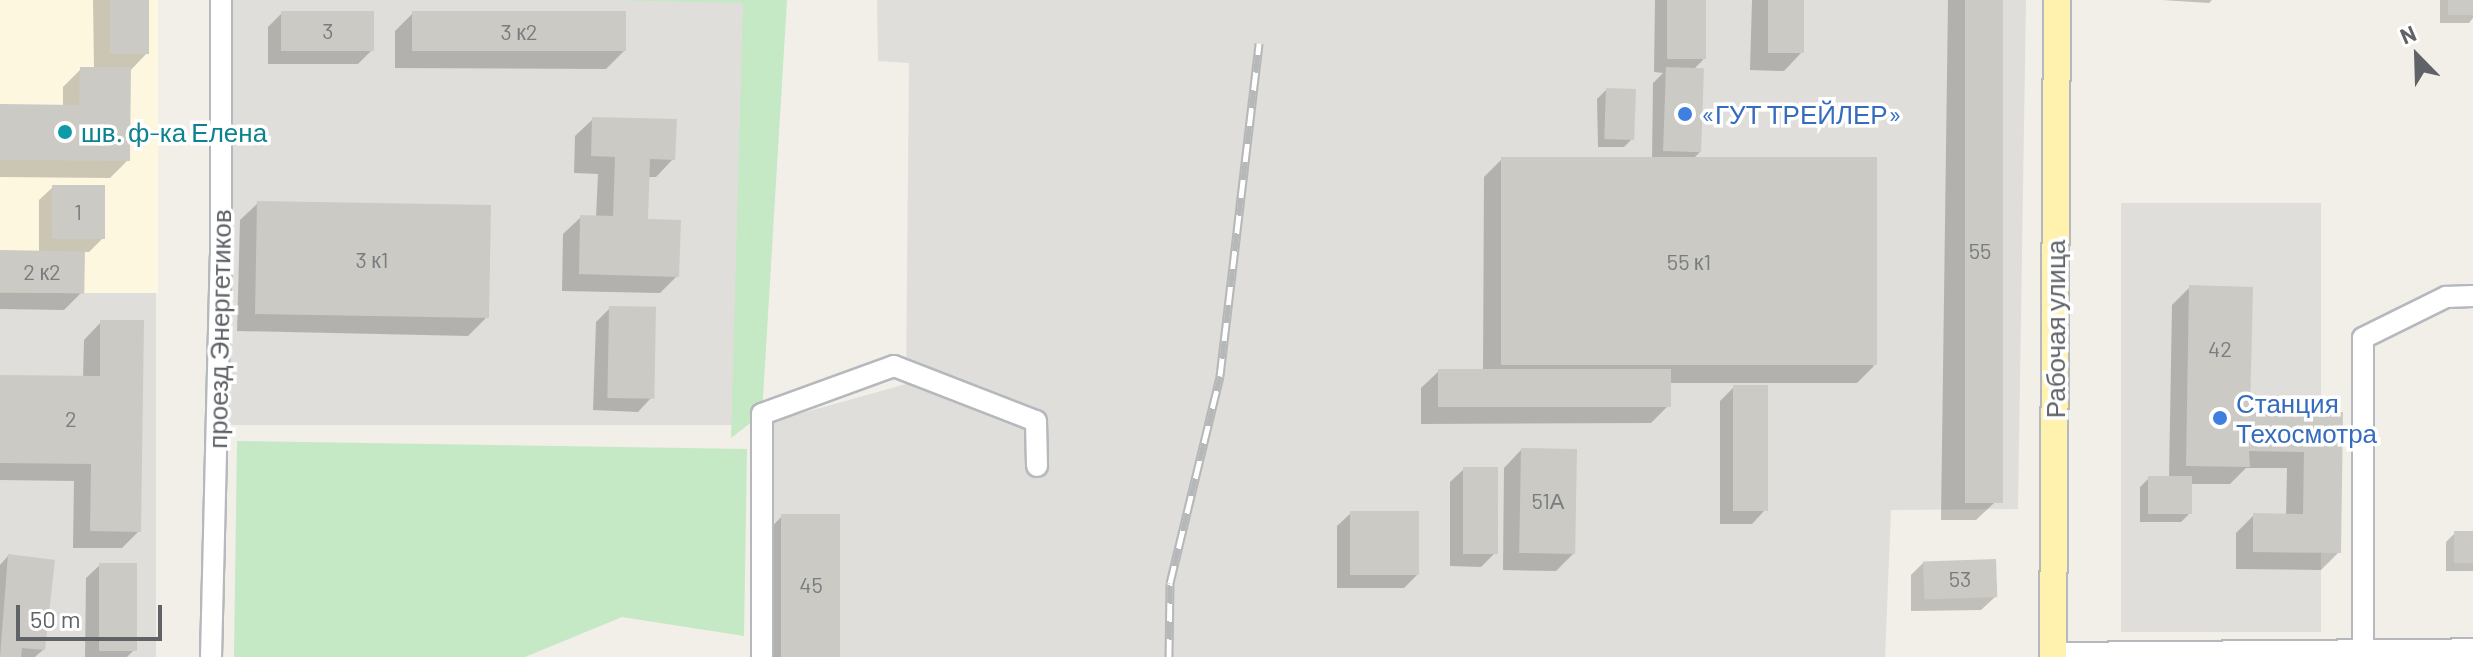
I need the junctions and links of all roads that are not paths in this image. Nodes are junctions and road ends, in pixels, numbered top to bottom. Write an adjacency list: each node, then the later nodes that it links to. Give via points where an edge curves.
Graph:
1 (221, 0): 8 (street, проезд Энергетиков)
2 (2057, 0): 7 (main road, Рабочая улица)
3 (2473, 296): 6 (street, via 2446,297 2363,338)
4 (1037, 466): 9 (street, via 1036,421 894,366 762,414)
5 (2473, 649): 6 (street)
6 (2363, 650): 7 (street)
7 (2053, 655)
8 (211, 657)
9 (762, 657)

